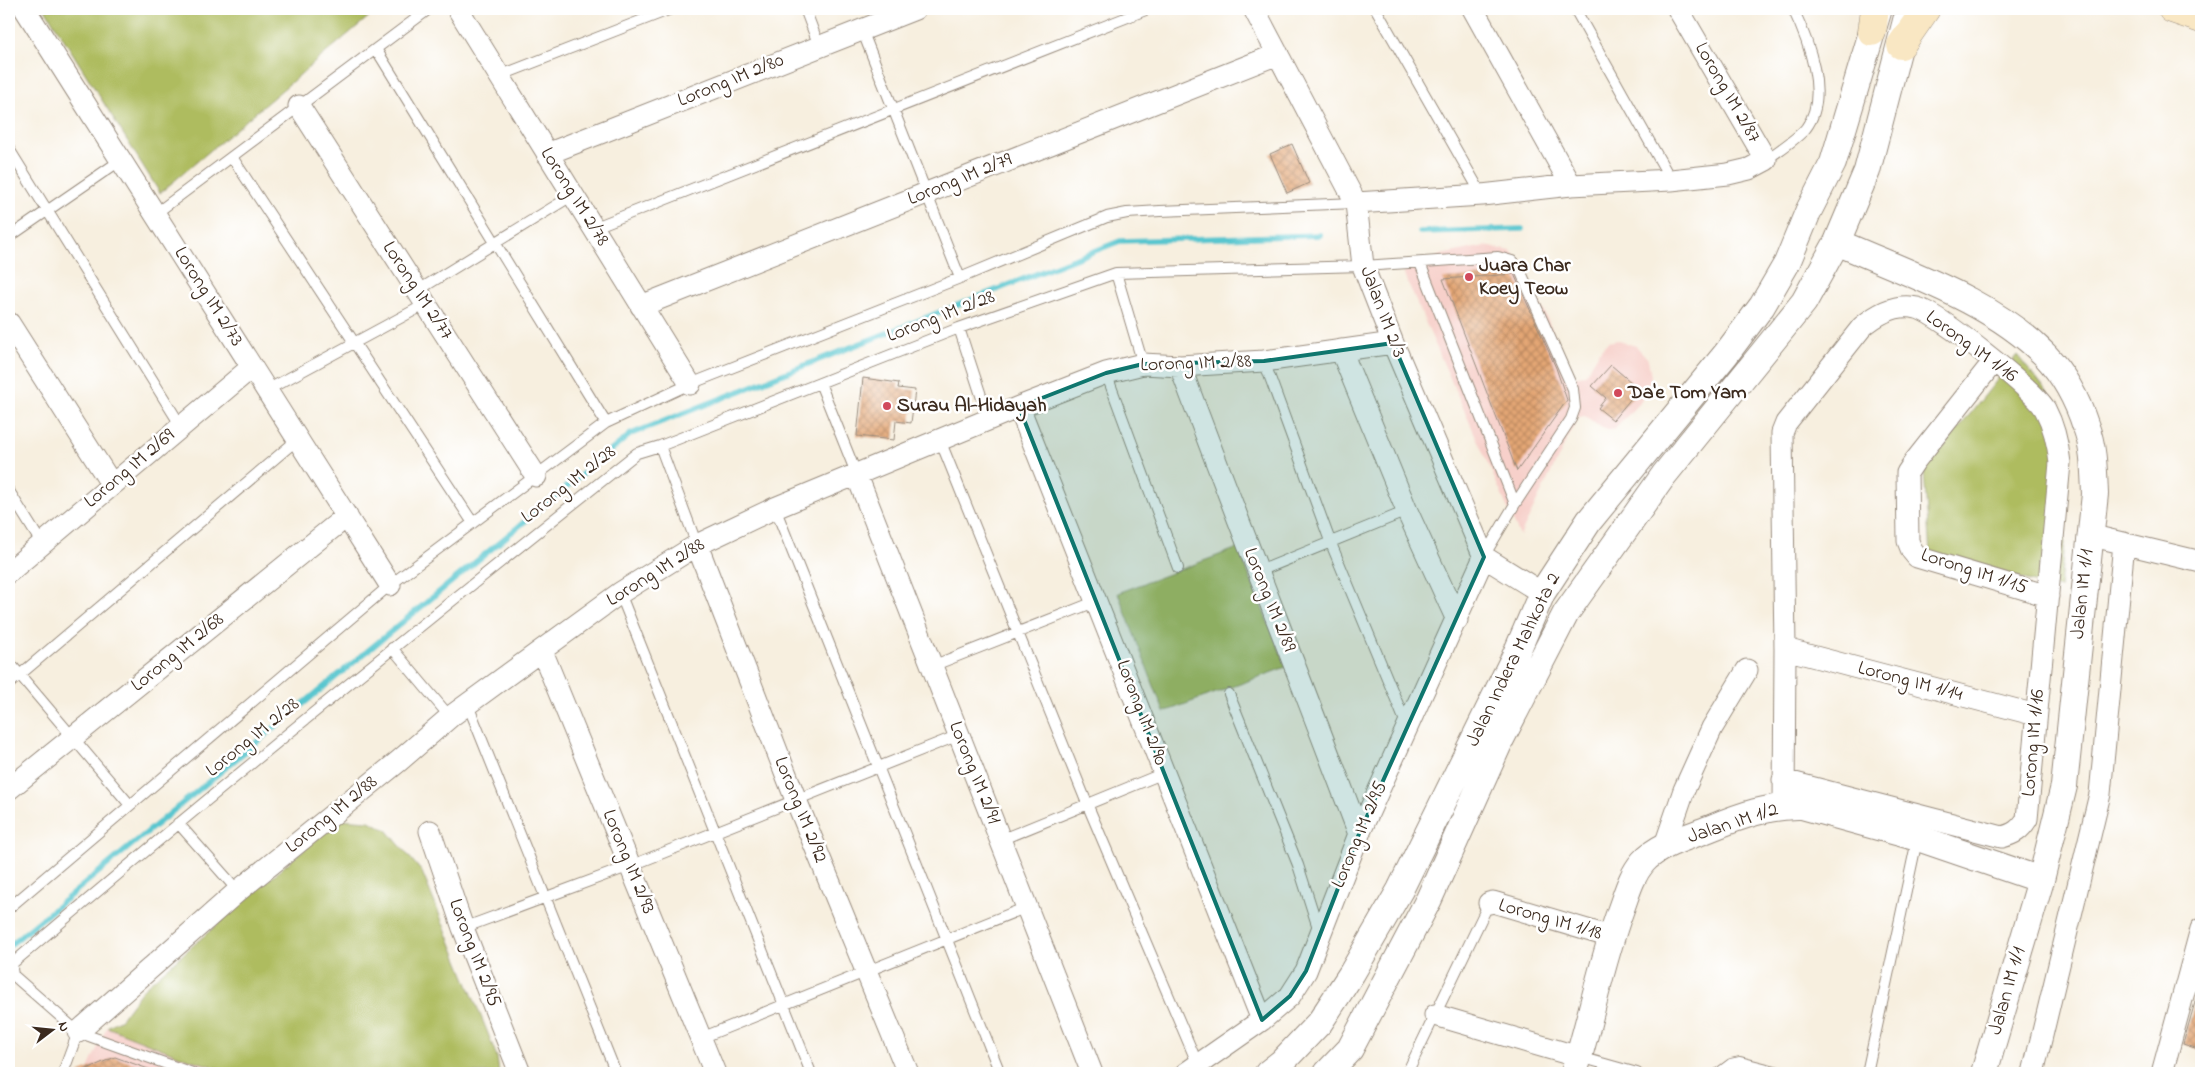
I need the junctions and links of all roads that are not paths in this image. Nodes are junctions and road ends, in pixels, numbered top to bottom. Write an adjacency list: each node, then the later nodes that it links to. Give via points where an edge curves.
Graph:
1 (25, 9): 30 (street, Lorong IM 2/73)
2 (429, 9): 22 (lane)
3 (458, 9): 24 (street, Lorong IM 2/78)
4 (671, 9): 24 (lane)
5 (804, 9): 21 (lane)
6 (915, 9): 19 (street, Lorong IM 2/80)
7 (1148, 9): 26 (lane)
8 (1254, 9): 23 (street, Jalan IM 2/3)
9 (1376, 9): 36 (lane)
10 (1473, 9): 33 (street)
11 (1575, 9): 32 (lane)
12 (1678, 9): 31 (street, Lorong IM 2/87)
13 (1793, 9): 31 (lane, via 1807,44 1818,89 1814,109 1806,127)
14 (1909, 9): 20 (street, Jalan Indera Mahkota 2)
15 (1926, 9): 20 (main road)
16 (2172, 9): 18 (main road)
17 (1875, 16): 91 (street, Jalan Indera Mahkota 2, via 1833,163 1787,263 1762,306 1589,521)
18 (2201, 19)
19 (862, 30): 21 (street, Lorong IM 2/80); 26 (lane)
20 (1901, 45): 42 (street, Jalan Indera Mahkota 2, via 1867,171)
21 (819, 46): 28 (street, Lorong IM 2/80)
22 (376, 49): 25 (lane); 43 (lane)
23 (1278, 54): 34 (street, Lorong IM 2/79); 37 (street, Jalan IM 2/3)
24 (499, 76): 28 (street, Lorong IM 2/78)
25 (299, 106): 29 (lane); 48 (street, Lorong IM 2/77)
26 (894, 109): 34 (lane); 40 (lane)
27 (9, 149): 38 (lane)
28 (547, 154): 35 (street, Lorong IM 2/78)
29 (232, 156): 39 (lane); 52 (lane)
30 (121, 160): 38 (lane); 39 (street, Lorong IM 2/73)
31 (1757, 165): 32 (street, via 1728,174)
32 (1670, 180): 33 (street)
33 (1571, 185): 36 (street)
34 (926, 193): 47 (lane); 49 (street, Lorong IM 2/79)
35 (573, 195): 40 (street, Lorong IM 2/78); 43 (lane)
36 (1482, 195): 37 (street)
37 (1356, 203): 45 (street, Jalan IM 2/3); 47 (lane, via 1127,213 1092,223)
38 (47, 211): 41 (lane); 67 (lane)
39 (155, 214): 59 (street, Lorong IM 2/73)
40 (593, 228): 49 (street, Lorong IM 2/78)
41 (9, 238)
42 (1837, 242): 80 (street, Jalan IM 1/1, via 1967,300 2008,324 2045,356 2069,388 2087,428 2094,461); 157 (street, Jalan Indera Mahkota 2, via 1804,302 1664,474 1566,613 1502,739 1429,899 1350,1049)
43 (495, 243): 48 (lane); 66 (lane)
44 (1420, 263): 45 (lane, Lorong IM 2/28); 75 (lane); 75 (lane, Lorong IM 2/28, via 1498,257 1512,261 1524,278 1573,389 1575,408 1571,419)
45 (1363, 266): 46 (lane, Lorong IM 2/28); 53 (street, Jalan IM 2/3)
46 (1116, 272): 51 (lane, Lorong IM 2/28); 57 (lane)
47 (960, 278): 62 (lane)
48 (422, 298): 52 (lane); 72 (street, Lorong IM 2/77)
49 (641, 306): 62 (street, Lorong IM 2/78)
50 (9, 323): 73 (street)
51 (959, 328): 61 (lane, Lorong IM 2/28); 65 (lane)
52 (354, 343): 63 (lane); 79 (lane)
53 (1393, 343): 54 (street, Lorong IM 2/88); 85 (street, Jalan IM 2/3)
54 (1341, 350): 55 (street, Lorong IM 2/88); 77 (street)
55 (1264, 361): 58 (street, Lorong IM 2/88); 81 (lane)
56 (1994, 361): 93 (street, Lorong IM 1/16, via 2044,407 2058,446 2060,463); 93 (street, Lorong IM 1/15, via 1907,473 1908,541 1917,556); 98 (street, Lorong IM 1/16, via 1933,315 1917,308 1887,310 1862,327 1786,423 1781,446)
57 (1143, 364): 58 (street, Lorong IM 2/88); 60 (street, Lorong IM 2/88)
58 (1180, 366): 89 (street, Lorong IM 2/89)
59 (252, 367): 63 (street, Lorong IM 2/73); 67 (street, Lorong IM 2/69)
60 (1106, 373): 64 (street, Lorong IM 2/88); 87 (lane)
61 (820, 382): 70 (lane, Lorong IM 2/28); 71 (lane)
62 (690, 384): 66 (lane)
63 (267, 390): 68 (street, Lorong IM 2/73)
64 (1019, 407): 65 (street, Lorong IM 2/88); 94 (street, Lorong IM 2/90)
65 (989, 420): 69 (street, Lorong IM 2/88)
66 (606, 423): 72 (lane)
67 (182, 426): 73 (street, Lorong IM 2/69)
68 (298, 439): 78 (street, Lorong IM 2/73); 103 (lane)
69 (940, 440): 71 (street, Lorong IM 2/88); 96 (lane)
70 (660, 446): 84 (lane); 97 (lane, Lorong IM 2/28, via 638,453)
71 (856, 473): 76 (street, Lorong IM 2/88); 101 (street, Lorong IM 2/91)
72 (536, 476): 79 (lane)
73 (112, 485): 83 (street, Lorong IM 2/69)
74 (9, 491): 83 (lane)
75 (1515, 504): 85 (lane, Lorong IM 2/28)
76 (775, 508): 84 (street, Lorong IM 2/88); 112 (lane)
77 (1407, 511): 81 (lane); 95 (street)
78 (347, 516): 90 (street, Lorong IM 2/73); 111 (street, Lorong IM 2/68)
79 (473, 523): 90 (lane)
80 (2089, 535): 82 (street); 127 (street, Jalan IM 1/1, via 2064,786)
81 (1330, 540): 89 (lane); 109 (lane)
82 (2124, 543): 86 (street); 164 (street, Jalan IM 1/1, via 2100,794)
83 (42, 544): 88 (street, Lorong IM 2/69)
84 (697, 545): 92 (street, Lorong IM 2/88); 116 (street, Lorong IM 2/92)
85 (1484, 557): 91 (street); 95 (street, Lorong IM 2/95)
86 (2201, 562)
87 (1178, 568)
88 (9, 572)
89 (1258, 572): 122 (street, Lorong IM 2/89)
90 (390, 585): 117 (lane)
91 (1542, 593): 156 (street, Jalan Indera Mahkota 2, via 1515,656 1396,898 1320,1022)
92 (620, 594): 99 (street, Lorong IM 2/88); 121 (lane)
93 (2048, 596): 107 (street, Lorong IM 1/16)
94 (1097, 601): 96 (lane); 113 (street, Lorong IM 2/90)
95 (1456, 620): 109 (street, Lorong IM 2/95)
96 (1018, 632): 101 (lane); 118 (lane)
97 (392, 648): 108 (lane); 119 (lane, Lorong IM 2/28)
98 (1784, 649): 107 (street, Lorong IM 1/14); 115 (street, Lorong IM 1/16)
99 (542, 651): 106 (street, Lorong IM 2/88); 126 (street, Lorong IM 2/93)
100 (9, 662): 103 (lane)
101 (932, 666): 110 (street, Lorong IM 2/91)
102 (1747, 670): 125 (street, via 1712,728 1684,790)
103 (20, 675): 104 (lane); 111 (lane)
104 (9, 684)
105 (1230, 694): 135 (lane, via 1298,865)
106 (468, 705): 108 (street, Lorong IM 2/88); 129 (lane)
107 (2036, 715): 115 (street, Lorong IM 1/16, via 2028,819 2013,834 2002,837)
108 (450, 717): 128 (street, Lorong IM 2/88)
109 (1407, 727): 122 (street, Lorong IM 2/95)
110 (959, 735): 112 (lane); 124 (street, Lorong IM 2/91)
111 (72, 738): 114 (street, Lorong IM 2/68); 117 (lane)
112 (878, 767): 116 (lane); 137 (lane)
113 (1164, 773): 118 (lane); 142 (street, Lorong IM 2/90)
114 (9, 789)
115 (1783, 793): 123 (street, Jalan IM 1/2, via 1802,806); 125 (street, Jalan IM 1/2, via 1767,809)
116 (796, 800): 121 (lane); 139 (street, Lorong IM 2/92)
117 (130, 805): 132 (lane)
118 (1088, 806): 124 (lane); 146 (lane)
119 (178, 823): 128 (lane); 143 (lane, Lorong IM 2/28, via 13,962 13,975)
120 (430, 831): 133 (street, Lorong IM 2/95)
121 (715, 832): 126 (lane); 140 (lane)
122 (1359, 834): 135 (street, Lorong IM 2/95)
123 (1918, 838): 127 (street, Jalan IM 1/2); 162 (lane)
124 (1000, 840): 131 (street, Lorong IM 2/91)
125 (1664, 848): 136 (street, Jalan IM 1/2, via 1645,860 1633,875)
126 (630, 866): 129 (lane); 144 (street, Lorong IM 2/93)
127 (2040, 880): 163 (street, Jalan IM 1/1)
128 (238, 891): 143 (street, Lorong IM 2/88)
129 (546, 898): 133 (lane); 150 (lane)
130 (1489, 903): 136 (street, Lorong IM 1/18); 141 (lane)
131 (1027, 907): 137 (lane); 155 (street, Lorong IM 2/91)
132 (9, 908)
133 (463, 928): 149 (street, Lorong IM 2/95)
134 (2201, 929): 138 (street)
135 (1320, 932): 142 (street, Lorong IM 2/95, via 1306,971 1290,996)
136 (1611, 937): 145 (street, Jalan IM 1/2)
137 (947, 939): 139 (lane); 154 (lane)
138 (2198, 956): 165 (street)
139 (866, 972): 140 (lane); 153 (street, Lorong IM 2/92)
140 (784, 1004): 144 (lane); 152 (lane)
141 (1436, 1015): 145 (street); 158 (lane)
142 (1262, 1020): 146 (street, Lorong IM 2/95)
143 (78, 1032): 147 (lane); 148 (lane, Lorong IM 2/88)
144 (701, 1038): 151 (street, Lorong IM 2/93)
145 (1577, 1065): 159 (lane)
146 (1192, 1069)
147 (187, 1072)
148 (63, 1073)
149 (520, 1073)
150 (616, 1073)
151 (715, 1073)
152 (811, 1073)
153 (908, 1073)
154 (1000, 1073)
155 (1092, 1073)
156 (1268, 1073)
157 (1327, 1073)
158 (1407, 1073)
159 (1637, 1073)
160 (1719, 1073): 161 (lane, via 1740,1062)
161 (1783, 1073)
162 (1868, 1073)
163 (1984, 1073)
164 (2033, 1073)
165 (2162, 1073)

